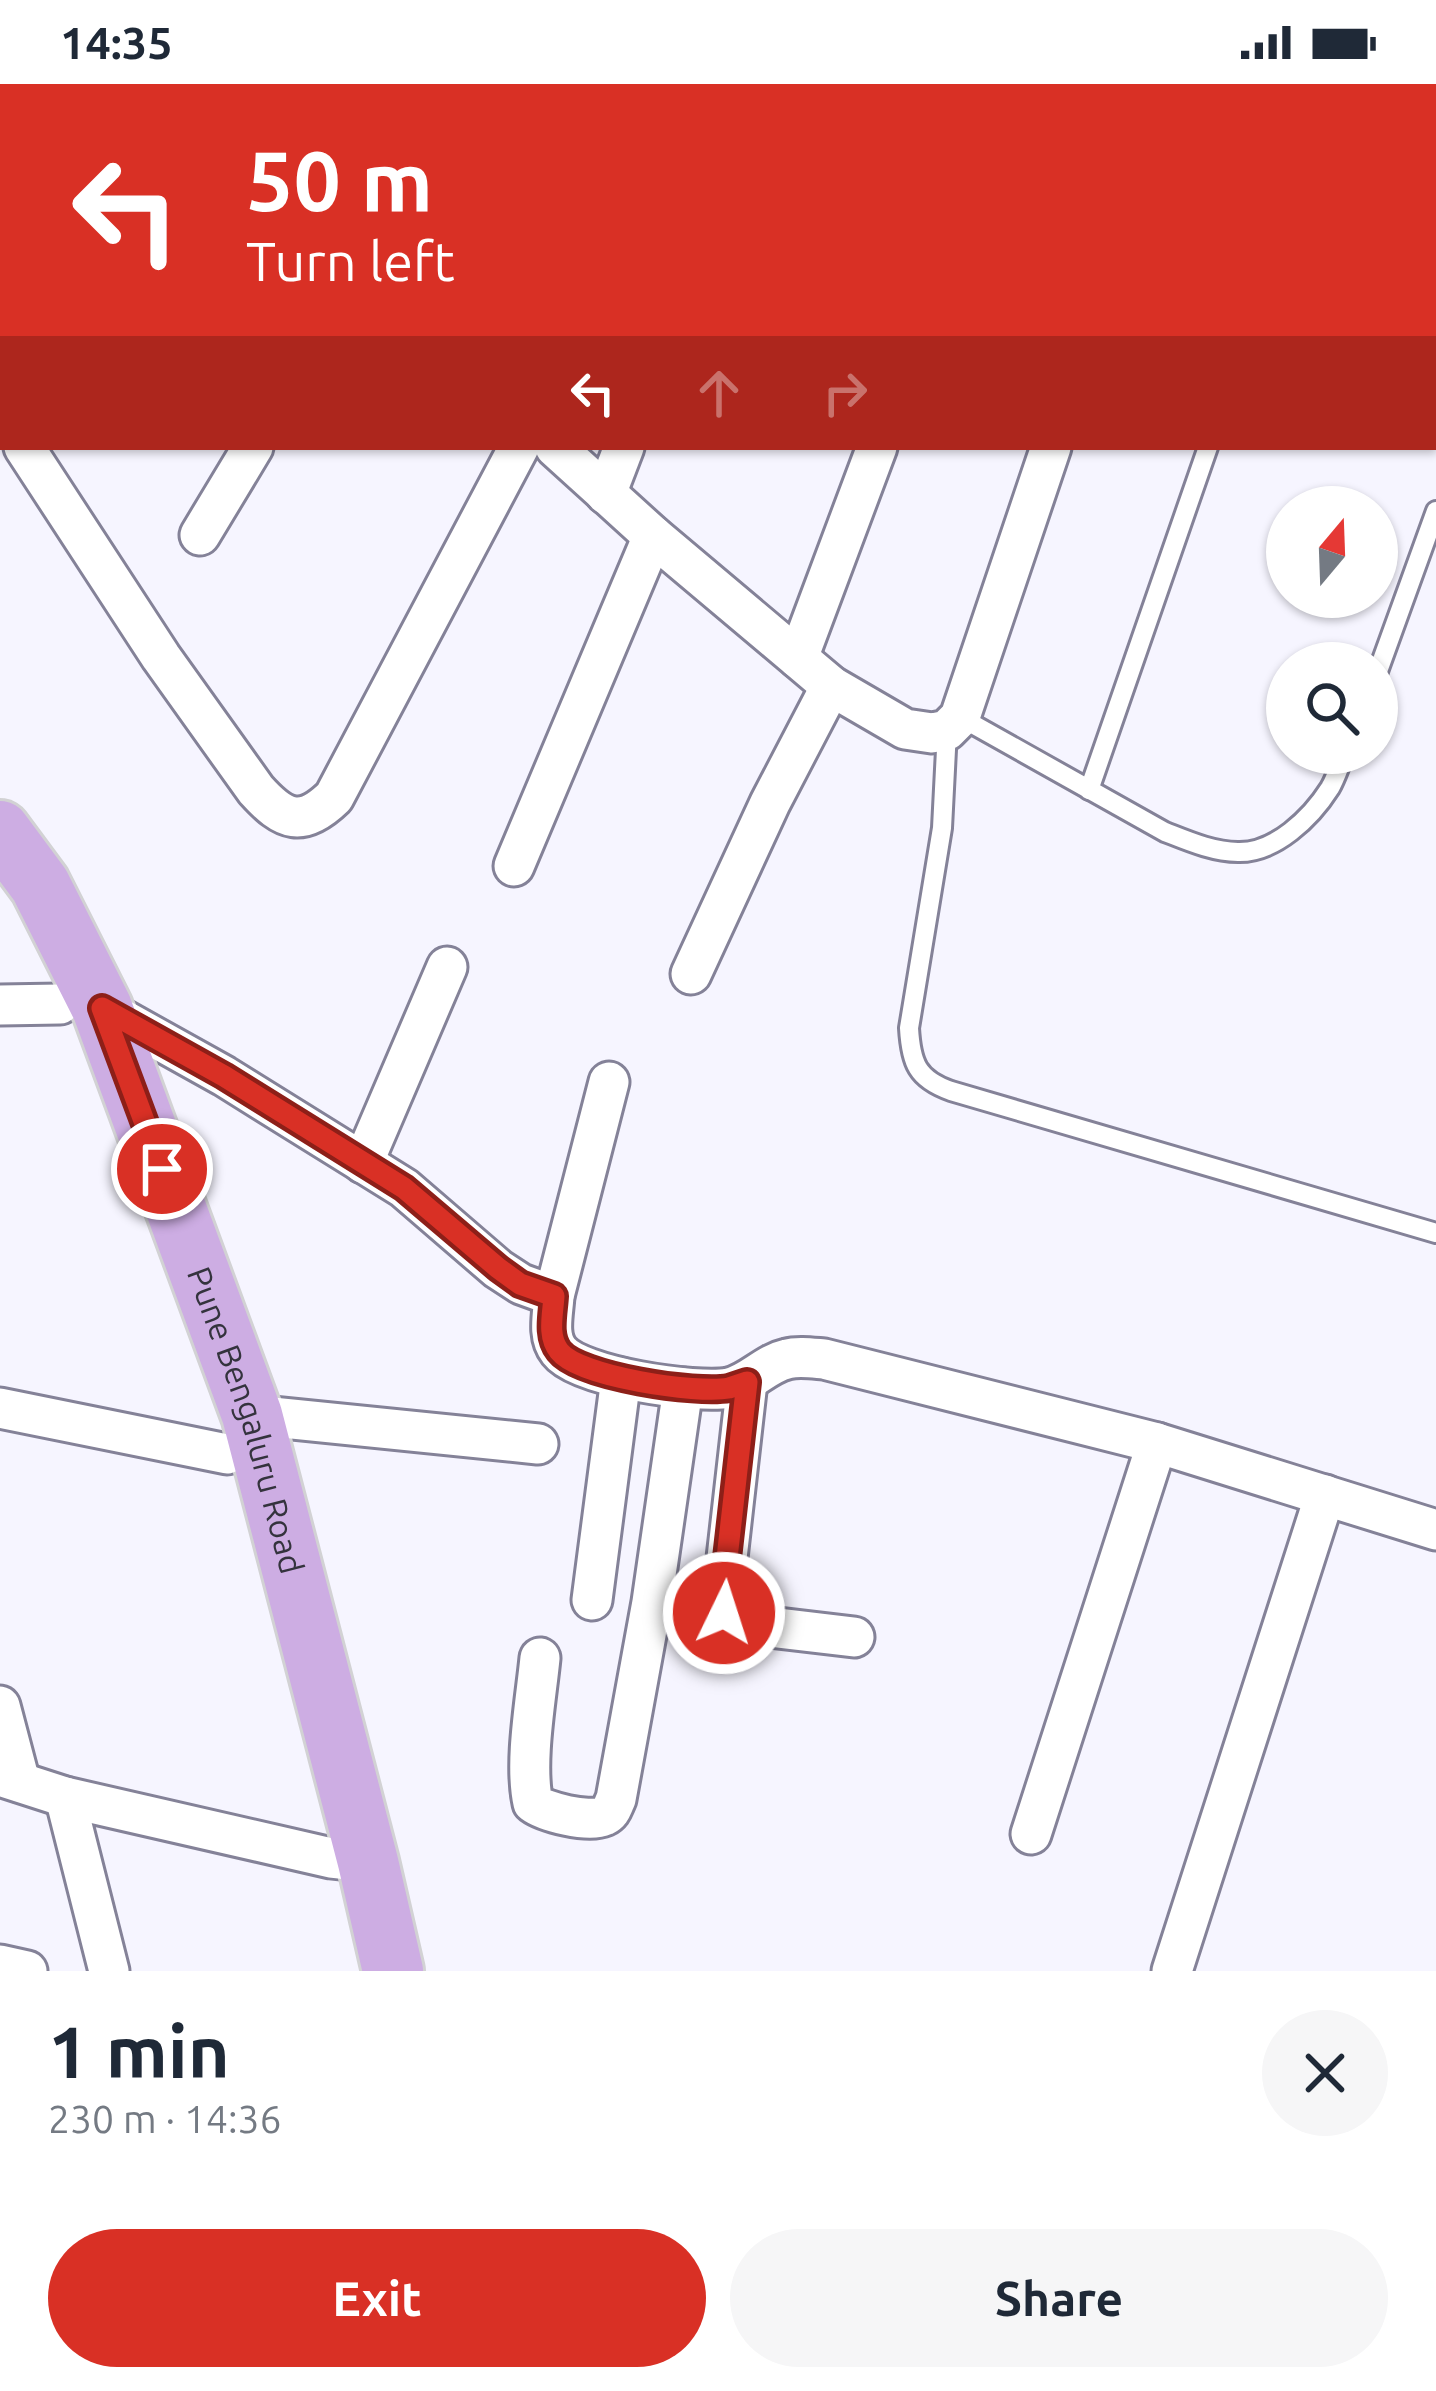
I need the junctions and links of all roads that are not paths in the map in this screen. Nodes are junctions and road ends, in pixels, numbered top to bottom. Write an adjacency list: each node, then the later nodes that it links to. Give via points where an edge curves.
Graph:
1 (31, 450): 3 (street, via 161,657 256,790 290,817 307,817 334,796)
2 (251, 450): 11 (street)
3 (516, 450)
4 (558, 450): 9 (street)
5 (623, 450): 9 (street)
6 (876, 450): 14 (street)
7 (1050, 450): 16 (street)
8 (1207, 450): 18 (lane)
9 (607, 494): 12 (street)
10 (1436, 511): 13 (lane)
11 (200, 536)
12 (652, 536): 14 (street); 20 (street)
13 (1389, 642)
14 (797, 658): 15 (street)
15 (830, 686): 16 (street, via 905,729 932,733); 23 (street)
16 (954, 724): 18 (lane); 28 (lane, via 909,1028 920,1072 951,1091)
17 (1336, 774): 18 (lane, via 1299,824 1241,853 1165,832)
18 (1089, 790)
19 (0, 831): 25 (main road, via 40,885)
20 (514, 866)
21 (0, 892): 25 (main road, via 52,983)
22 (446, 967): 27 (street)
23 (691, 974)
24 (0, 1005): 25 (street)
25 (81, 1006): 27 (street, via 224,1076); 34 (main road, via 216,1408)
26 (609, 1082): 29 (street)
27 (363, 1163): 29 (street, via 520,1284)
28 (1436, 1233)
29 (554, 1296): 30 (street, via 552,1332 562,1355)
30 (621, 1378): 32 (street); 39 (street)
31 (747, 1382): 32 (street); 35 (street, via 791,1357 824,1359); 40 (street, via 724,1613 744,1624)
32 (683, 1388): 41 (street, via 616,1799 603,1817 532,1803)
33 (0, 1408): 34 (street)
34 (239, 1435): 36 (street); 46 (main road, via 314,1803)
35 (1156, 1443): 37 (street); 45 (street)
36 (538, 1444)
37 (1325, 1495): 38 (street); 52 (street)
38 (1436, 1530)
39 (592, 1600)
40 (854, 1637)
41 (540, 1658)
42 (0, 1706): 43 (street)
43 (10, 1779): 44 (street)
44 (65, 1797): 46 (street); 49 (street)
45 (1031, 1834)
46 (350, 1860): 50 (main road); 51 (main road)
47 (0, 1965): 48 (street)
48 (27, 1971)
49 (109, 1971)
50 (358, 1971)
51 (393, 1971)
52 (1172, 1971)

